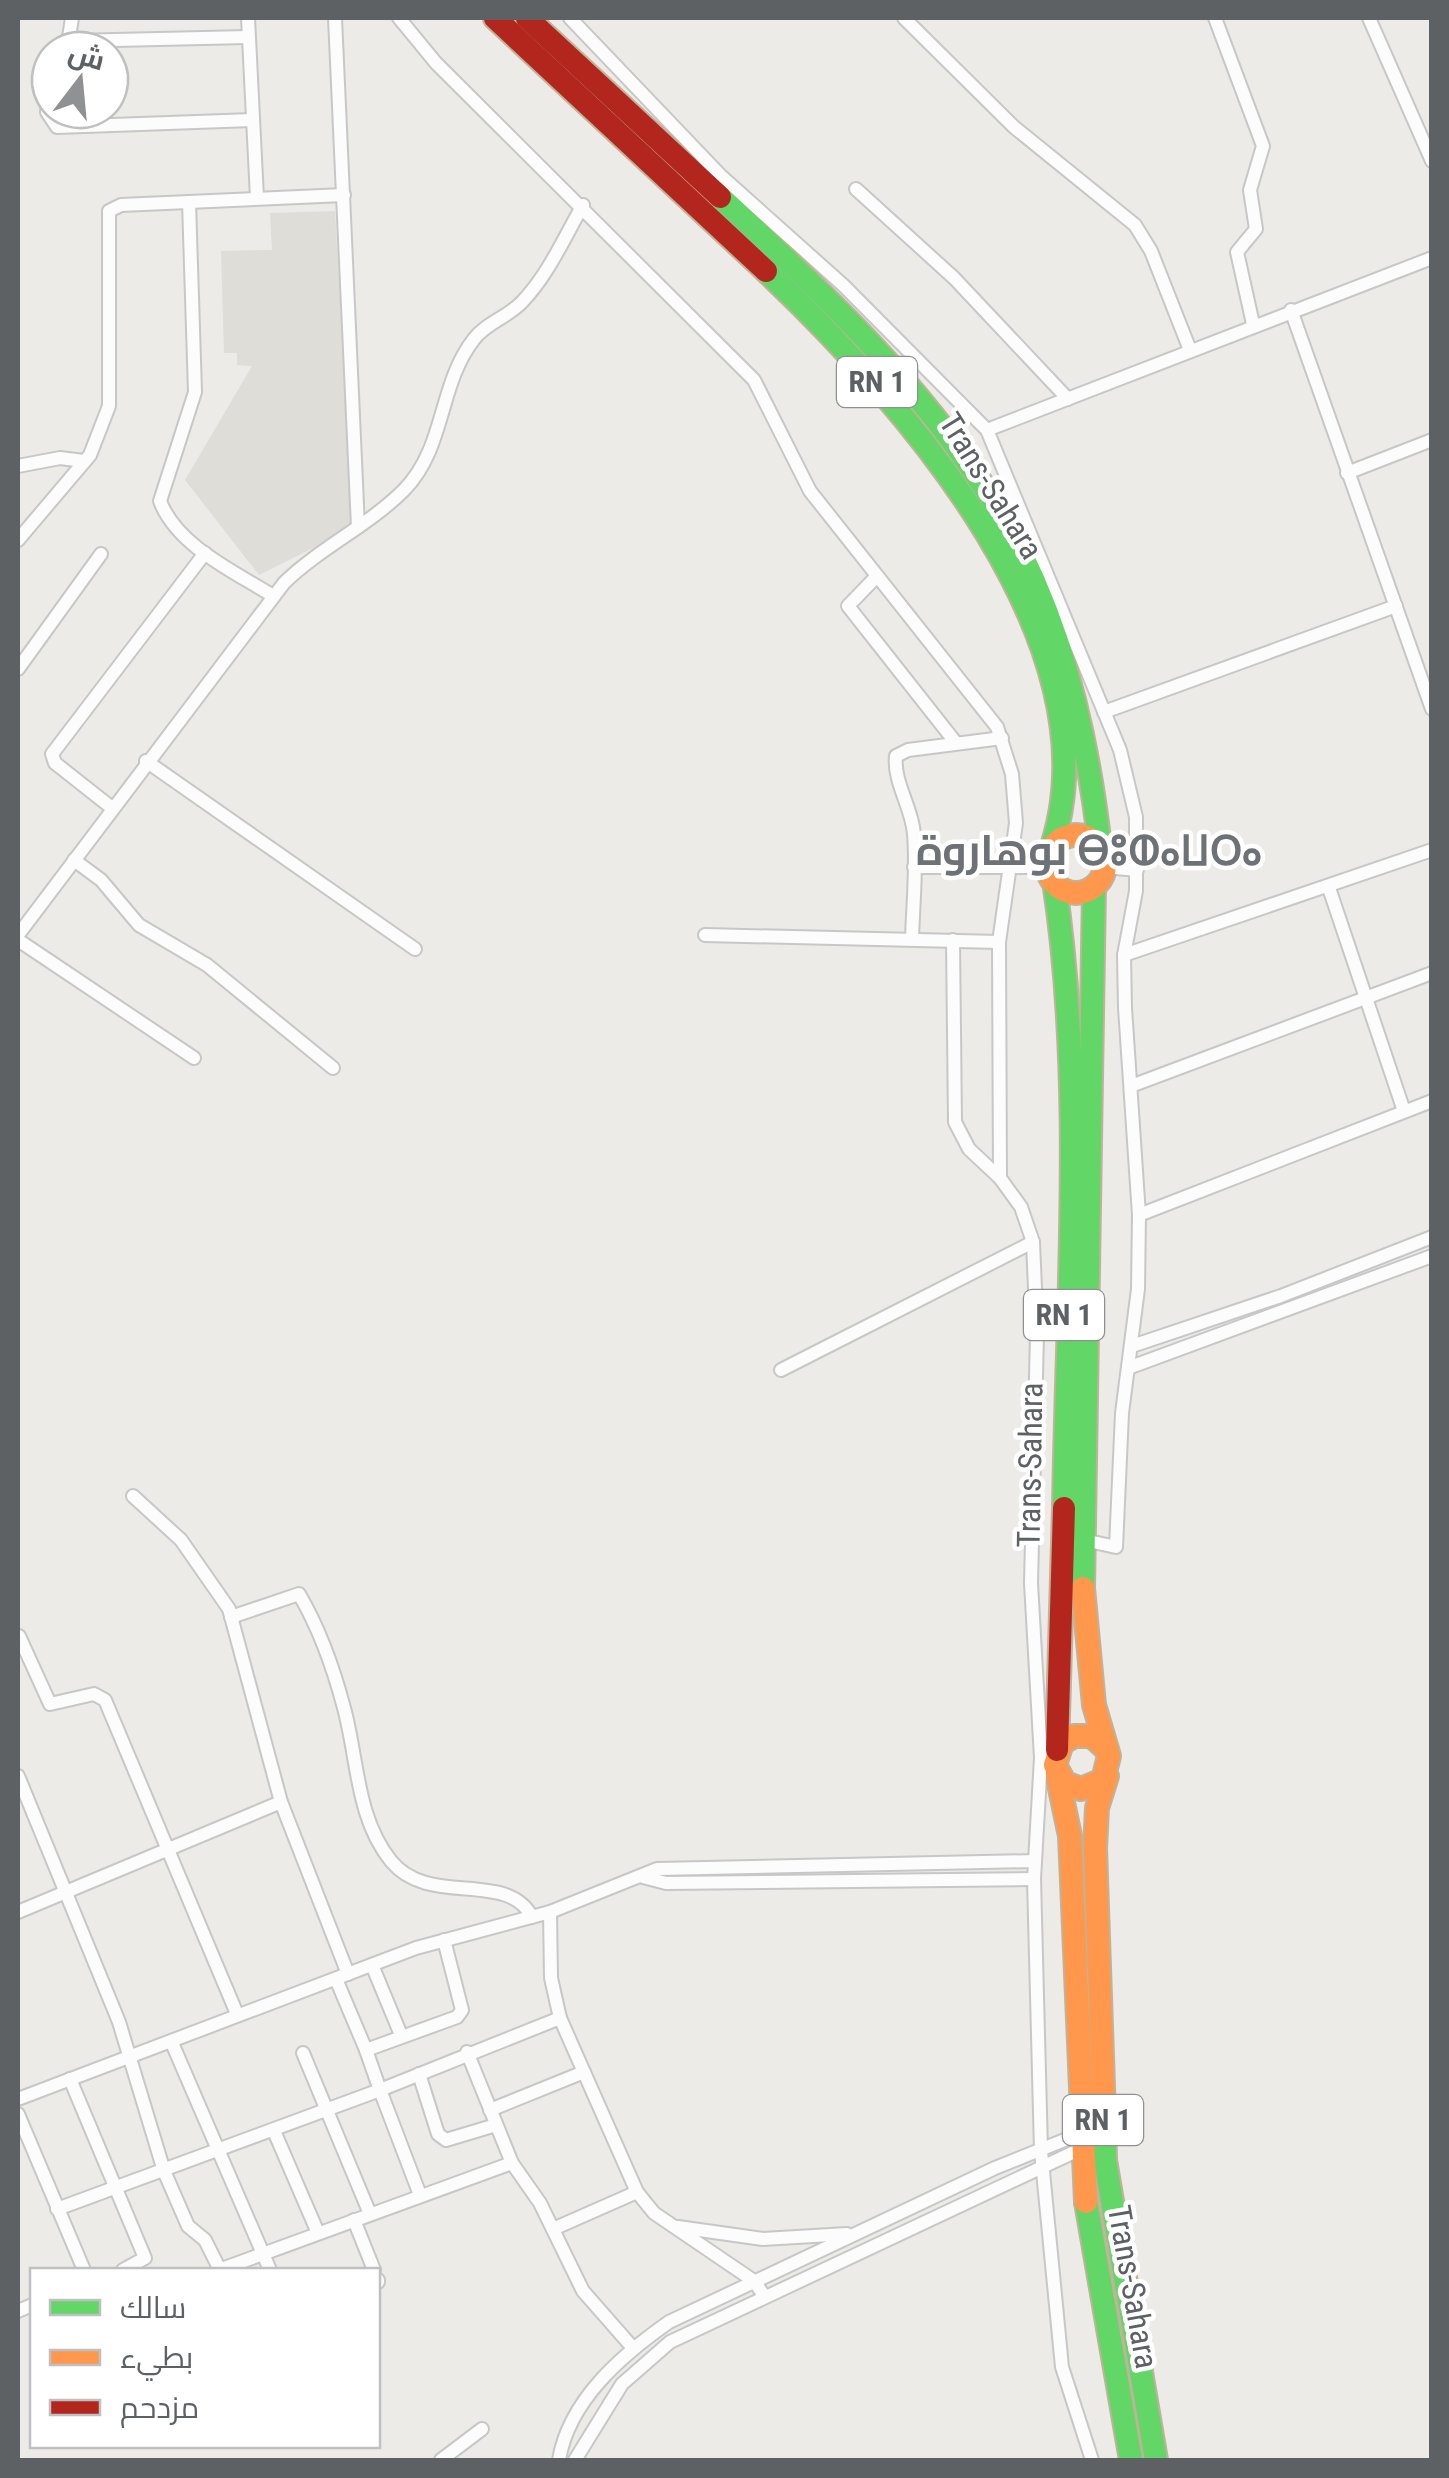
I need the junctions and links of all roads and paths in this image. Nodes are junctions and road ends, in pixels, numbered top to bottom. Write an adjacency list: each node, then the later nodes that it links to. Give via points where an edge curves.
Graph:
1 (248, 18): 10 (street)
2 (335, 18): 16 (street)
3 (399, 18): 19 (street)
4 (496, 18): 47 (highway, Trans-Sahara / RN 1, via 819,321 953,476 1023,602 1059,714 1066,815)
5 (527, 18): 48 (highway, Trans-Sahara / RN 1, via 841,310 902,373 985,482 1039,588 1076,693 1093,769)
6 (570, 18): 25 (street, via 722,176 843,285)
7 (904, 18): 23 (street, via 1014,127 1135,225 1152,251)
8 (1215, 18): 22 (street, via 1263,146 1250,190 1256,228 1237,252)
9 (1369, 18): 14 (street)
10 (248, 37): 11 (street); 12 (street)
11 (130, 43)
12 (252, 120): 13 (street); 17 (street)
13 (130, 124)
14 (1432, 162)
15 (856, 189): 24 (street, via 954,278)
16 (344, 196): 17 (street); 30 (street)
17 (258, 198): 18 (street)
18 (189, 202): 27 (street, via 109,210 109,406); 32 (street, via 195,392 159,494 176,526)
19 (583, 206): 30 (street, via 521,303 474,340 456,370 426,464 404,491); 34 (street, via 754,380 795,466)
20 (1432, 258): 21 (street)
21 (1291, 310): 22 (street); 29 (street)
22 (1254, 324): 23 (street)
23 (1190, 350): 24 (street)
24 (1068, 398): 25 (street)
25 (987, 430): 39 (street)
26 (1432, 440): 29 (street)
27 (84, 461): 28 (street); 31 (street)
28 (18, 466)
29 (1348, 473): 36 (street)
30 (358, 526): 35 (street)
31 (18, 540)
32 (204, 552): 35 (street); 43 (street, via 52,754 55,764)
33 (101, 554): 37 (street)
34 (876, 577): 40 (street); 41 (street, via 848,606)
35 (273, 596): 42 (street)
36 (1396, 606): 38 (street); 39 (street)
37 (18, 669)
38 (1432, 709)
39 (1104, 712): 50 (street, via 1136,817)
40 (1002, 738): 41 (street); 46 (street, via 1016,823)
41 (956, 743): 49 (street, via 896,756 910,806)
42 (146, 761): 43 (street); 57 (street)
43 (112, 808): 45 (street)
44 (1432, 850): 51 (street)
45 (74, 860): 53 (street); 62 (street, via 139,925 220,975)
46 (1008, 866): 47 (street); 49 (street); 56 (street)
47 (1050, 867): 48 (highway, via 1070,891); 48 (highway, via 1059,840 1076,835); 83 (highway, Trans-Sahara / RN 1, via 1066,960 1070,1074 1062,1668)
48 (1100, 867): 50 (street); 79 (highway, Trans-Sahara / RN 1)
49 (914, 868): 54 (street)
50 (1137, 870): 58 (street)
51 (1329, 888): 58 (street); 60 (street)
52 (705, 935): 54 (street)
53 (18, 938): 61 (street)
54 (912, 938): 55 (street)
55 (953, 940): 56 (street); 66 (street, via 955,1122 969,1149)
56 (999, 942): 66 (street)
57 (415, 950)
58 (1124, 955): 63 (street)
59 (1432, 973): 60 (street)
60 (1366, 997): 63 (street); 65 (street)
61 (194, 1058)
62 (333, 1068)
63 (1130, 1086): 67 (street)
64 (1432, 1101): 65 (street)
65 (1404, 1111): 67 (street)
66 (1000, 1178): 69 (street, via 1021,1207)
67 (1138, 1215): 75 (street)
68 (1432, 1237): 70 (street)
69 (1033, 1242): 77 (street); 83 (street, via 1031,1583)
70 (1407, 1246): 72 (street); 73 (street)
71 (1432, 1256): 72 (street)
72 (1414, 1264): 74 (street)
73 (1294, 1290): 74 (street); 75 (street)
74 (1299, 1306): 76 (street)
75 (1132, 1346): 76 (street)
76 (1128, 1368): 79 (street, via 1116,1547)
77 (780, 1370)
78 (132, 1496): 80 (street, via 182,1540 215,1582)
79 (1084, 1540): 82 (highway, Trans-Sahara / RN 1, via 1086,1647)
80 (231, 1617): 86 (street); 102 (street, via 299,1594 345,1710 359,1790 387,1857 410,1880 507,1894 524,1902)
81 (18, 1636): 87 (street, via 50,1704 91,1694 104,1700)
82 (1106, 1750): 83 (highway, via 1094,1736 1077,1734); 85 (highway)
83 (1052, 1757): 85 (highway, via 1072,1787 1089,1788); 88 (street); 124 (highway, Trans-Sahara / RN 1, via 1071,1854)
84 (18, 1776): 99 (street)
85 (1106, 1776): 124 (highway, Trans-Sahara / RN 1, via 1095,1848)
86 (282, 1802): 87 (street); 105 (street)
87 (166, 1848): 99 (street); 106 (street)
88 (1035, 1861): 89 (street); 95 (street)
89 (950, 1862): 90 (street); 97 (street)
90 (807, 1864): 92 (street); 94 (street)
91 (705, 1865): 92 (street); 93 (street, via 657,1869); 98 (street)
92 (754, 1865): 96 (street)
93 (643, 1877): 98 (street); 101 (street)
94 (810, 1879): 96 (street); 97 (street)
95 (1034, 1879): 97 (street); 125 (street)
96 (756, 1880): 98 (street)
97 (950, 1881)
98 (706, 1882)
99 (64, 1895): 100 (street); 113 (street)
100 (18, 1912)
101 (550, 1912): 102 (street); 107 (street, via 551,1978)
102 (532, 1917): 103 (street)
103 (444, 1940): 104 (street); 108 (street, via 462,2010)
104 (372, 1965): 105 (street); 108 (street)
105 (342, 1977): 106 (street); 110 (street)
106 (237, 2014): 109 (street)
107 (560, 2018): 111 (street); 114 (street)
108 (401, 2035): 110 (street)
109 (172, 2043): 113 (street); 126 (street)
110 (366, 2050): 117 (street)
111 (467, 2052): 115 (street); 119 (street)
112 (303, 2054): 120 (street)
113 (130, 2057): 116 (street); 129 (street)
114 (584, 2072): 119 (street); 131 (street)
115 (419, 2074): 117 (street); 122 (street, via 438,2134 446,2140)
116 (70, 2079): 118 (street); 130 (street)
117 (380, 2090): 120 (street); 132 (street)
118 (19, 2096)
119 (490, 2110): 122 (street)
120 (327, 2111): 123 (street); 134 (street)
121 (18, 2114): 133 (street)
122 (496, 2125): 127 (street)
123 (274, 2131): 126 (street); 139 (street)
124 (1092, 2137): 125 (street); 128 (street); 155 (highway, Trans-Sahara / RN 1, via 1095,2277); 156 (highway, Trans-Sahara / RN 1)
125 (1041, 2151): 128 (street); 138 (street)
126 (220, 2153): 129 (street); 140 (street)
127 (512, 2162): 132 (street); 137 (street)
128 (1043, 2168): 148 (street); 154 (street, via 1062,2367)
129 (164, 2171): 130 (street); 143 (street, via 188,2226 205,2240)
130 (115, 2188): 133 (street); 142 (street, via 145,2258)
131 (638, 2192): 136 (street); 137 (street)
132 (420, 2195): 134 (street)
133 (57, 2209): 141 (street)
134 (370, 2214): 135 (street)
135 (354, 2220): 139 (street); 146 (street)
136 (676, 2227): 138 (street, via 763,2238); 147 (street)
137 (553, 2230): 149 (street, via 584,2291)
138 (869, 2230): 147 (street)
139 (318, 2233): 140 (street)
140 (264, 2254): 144 (street); 145 (street)
141 (83, 2268)
142 (127, 2268)
143 (219, 2268)
144 (226, 2268)
145 (269, 2268)
146 (373, 2268)
147 (754, 2281): 148 (street); 149 (street, via 669,2322)
148 (766, 2297): 153 (street, via 702,2324 648,2358 602,2410)
149 (633, 2348): 152 (street, via 582,2405)
150 (482, 2429): 151 (street)
151 (441, 2460)
152 (559, 2460)
153 (575, 2460)
154 (1092, 2460)
155 (1131, 2460)
156 (1156, 2460)

